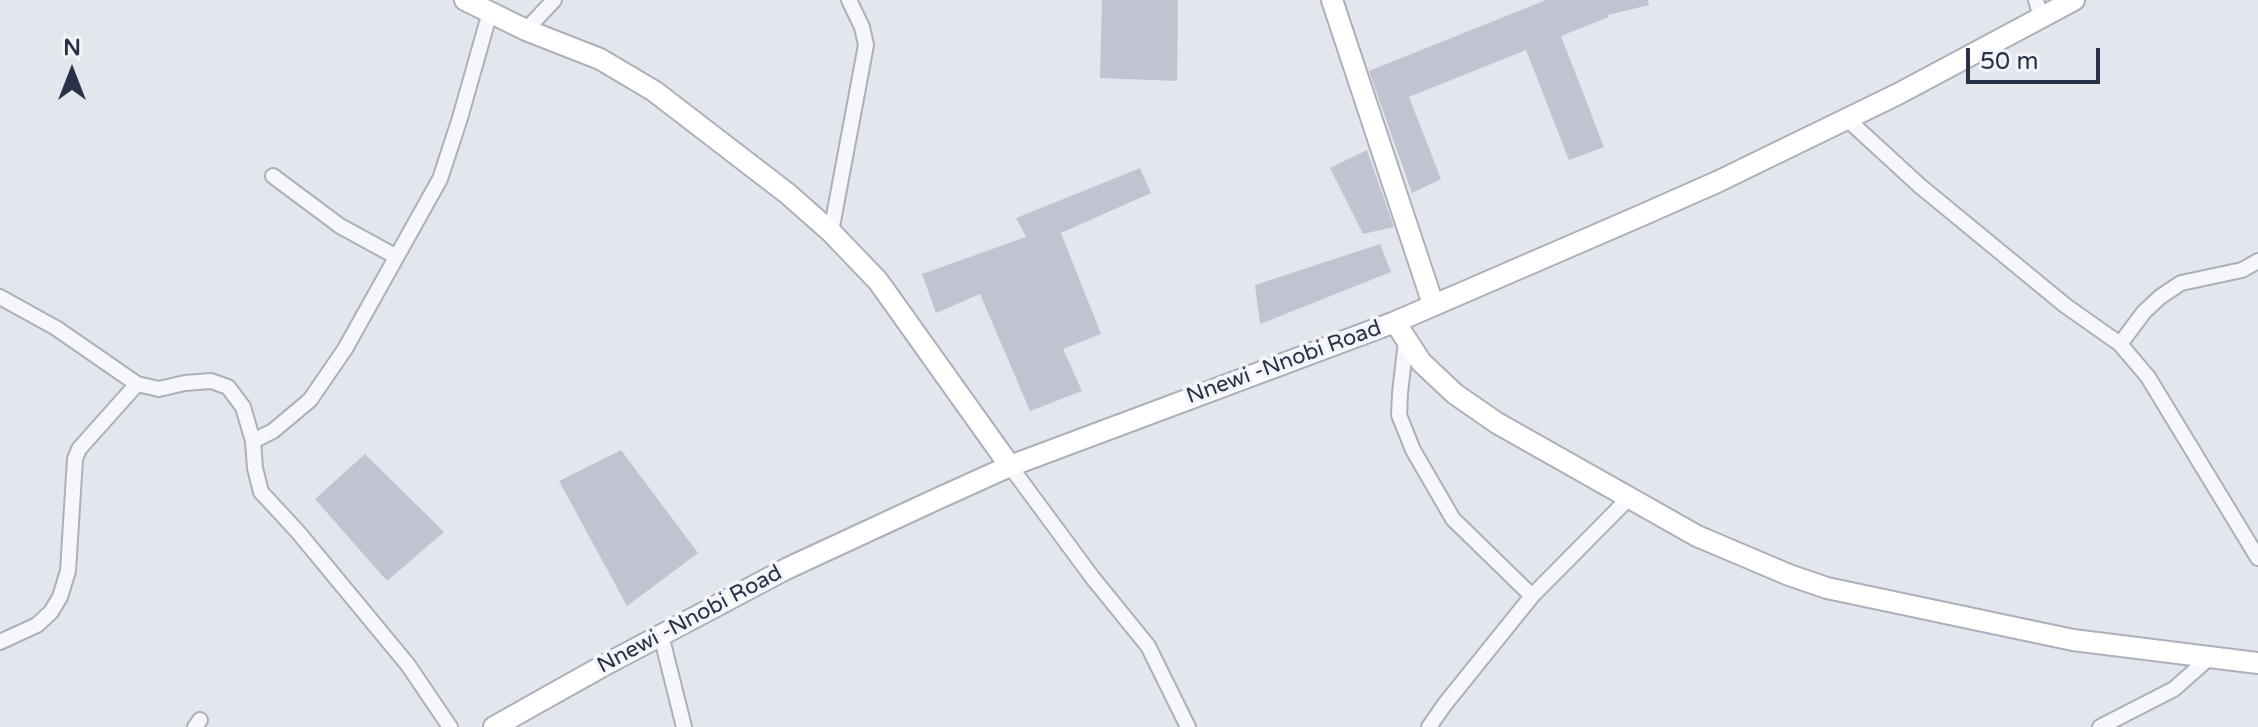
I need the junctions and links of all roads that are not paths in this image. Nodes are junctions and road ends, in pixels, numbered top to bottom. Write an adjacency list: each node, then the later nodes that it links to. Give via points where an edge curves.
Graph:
1 (465, 0): 7 (street)
2 (554, 0): 8 (street)
3 (849, 0): 11 (street, via 866,45)
4 (1332, 0): 15 (street)
5 (2074, 0): 6 (street, Nnewi -Nnobi Road)
6 (2038, 8): 9 (street, Nnewi -Nnobi Road, via 1898,94)
7 (490, 12): 8 (street); 12 (street, via 440,179)
8 (526, 30): 11 (street, via 600,59 654,91)
9 (1847, 119): 15 (street, Nnewi -Nnobi Road, via 1704,188); 18 (street, via 1920,186)
10 (273, 176): 12 (street, via 340,226)
11 (831, 232): 21 (street, via 878,281)
12 (395, 256): 20 (street, via 345,349 310,400)
13 (2258, 261): 18 (street, via 2242,270 2181,283 2144,312)
14 (0, 297): 19 (street)
15 (1433, 304): 16 (street, Nnewi -Nnobi Road)
16 (1395, 322): 17 (street); 21 (street, Nnewi -Nnobi Road)
17 (1406, 341): 22 (street, via 1455,394 1486,416); 24 (street, via 1399,415 1413,450 1453,519)
18 (2120, 344): 23 (street, via 2148,377)
19 (137, 384): 20 (street, via 159,389 211,381 228,387 243,407); 26 (street, via 75,459 68,571 60,597 37,625)
20 (253, 441): 29 (street, via 261,492 408,665)
21 (1010, 466): 25 (street, Nnewi -Nnobi Road, via 786,569); 32 (street, via 1148,646)
22 (1629, 498): 24 (street); 27 (street, via 1697,536 1827,588 2073,640)
23 (2258, 558)
24 (1532, 596): 33 (street)
25 (661, 635): 30 (street, Nnewi -Nnobi Road); 31 (street)
26 (0, 642)
27 (2209, 658): 28 (street); 34 (street, via 2174,689)
28 (2258, 663)
29 (450, 727)
30 (494, 727)
31 (684, 727)
32 (1188, 727)
33 (1429, 727)
34 (2100, 727)

